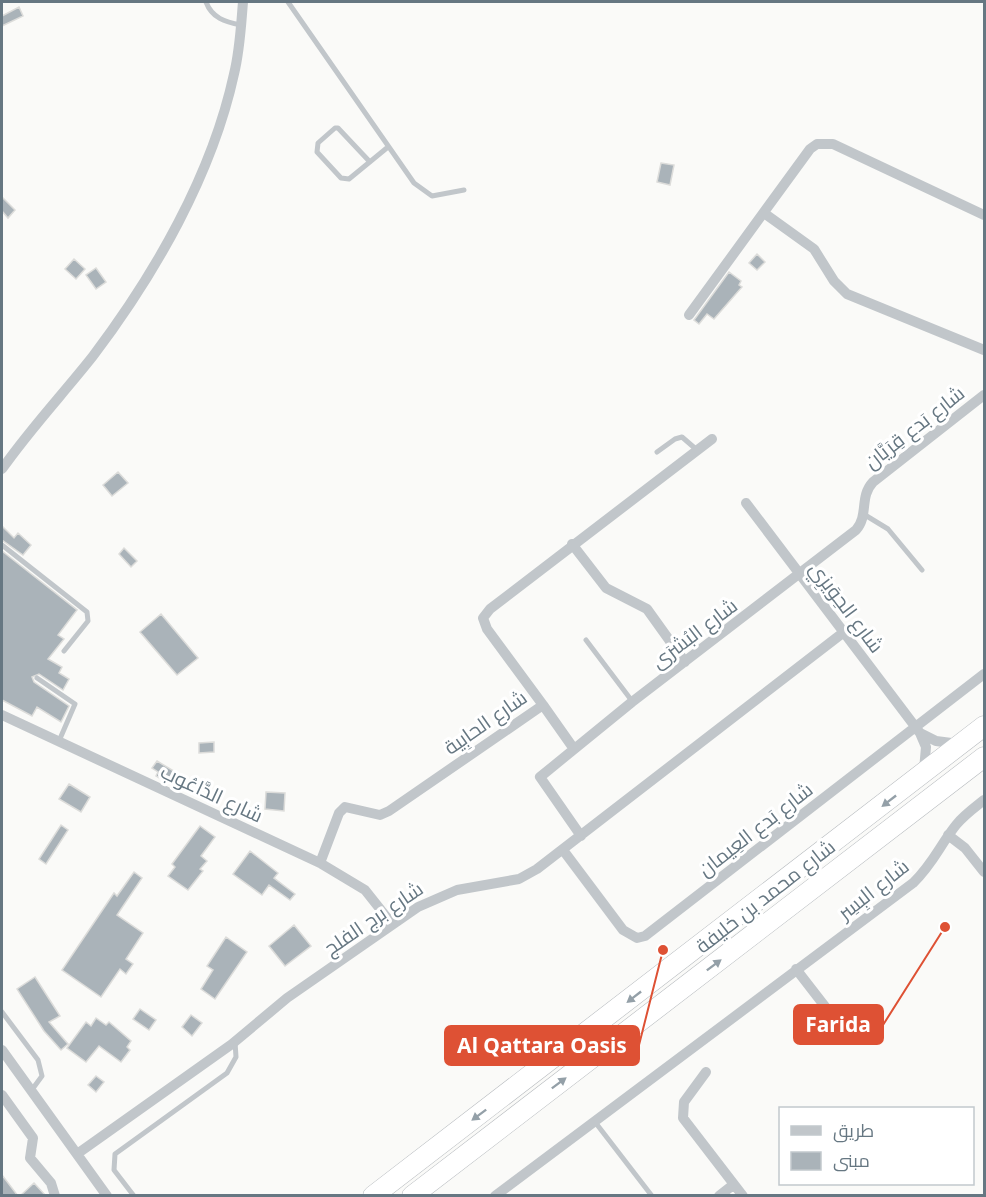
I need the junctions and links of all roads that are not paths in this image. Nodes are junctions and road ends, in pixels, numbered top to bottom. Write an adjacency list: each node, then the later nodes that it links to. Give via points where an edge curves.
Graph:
1 (206, 2): 4 (lane, via 219,19)
2 (243, 2): 4 (street)
3 (288, 2): 5 (lane)
4 (241, 25): 16 (street, via 235,73 219,126 163,248 108,335)
5 (388, 147): 6 (lane); 7 (lane, via 426,194)
6 (370, 162): 6 (lane, via 349,179 341,178 317,152 318,143 338,128)
7 (464, 190)
8 (764, 213): 9 (street, via 810,149 825,143); 10 (street); 11 (street, via 814,249 847,294)
9 (984, 215)
10 (689, 315)
11 (984, 350)
12 (984, 395): 18 (street, شارع بَدع قِرَيَّان, via 873,482 865,494)
13 (712, 439): 14 (street, شارع الحابِية)
14 (697, 450): 15 (lane, via 682,437); 19 (street, شارع الحابِية)
15 (657, 452)
16 (2, 469)
17 (746, 504): 22 (street, شارع الحِوَيزِي)
18 (865, 515): 21 (lane, via 888,529); 22 (street, شارع البُشرَى, via 856,530)
19 (572, 544): 26 (street, via 606,588 647,609); 30 (street, شارع الحابِية, via 483,618)
20 (2, 545): 25 (lane, via 87,612 88,621)
21 (922, 570)
22 (800, 575): 23 (street, شارع الحِوَيزِي); 26 (street, شارع البُشرَى)
23 (844, 632): 33 (street, شارع الحِوَيزِي); 41 (street, شارع برج الفلج)
24 (586, 640): 29 (lane)
25 (64, 651)
26 (686, 662): 29 (street, شارع البُشرَى)
27 (984, 674): 33 (street, شارع بَدع العِيمان)
28 (37, 678): 34 (lane, via 75,704)
29 (632, 702): 36 (street, شارع البُشرَى)
30 (543, 705): 36 (street); 43 (street, شارع الحابِية, via 389,811 380,815 345,807)
31 (2, 715): 34 (street, شارع الدَّاعُوب)
32 (984, 726): 35 (highway, شارع محمد بن خليفة)
33 (918, 730): 35 (street, via 945,743); 38 (street, شارع الحِوَيزِي, via 927,755); 42 (street, شارع بَدع العِيمان, via 645,936 637,938 622,930)
34 (58, 741): 43 (street, شارع الدَّاعُوب)
35 (963, 743): 38 (highway, شارع محمد بن خليفة)
36 (574, 749): 41 (street, شارع البُشرَى, via 540,777)
37 (984, 757): 57 (highway, شارع محمد بن خليفة, one-way to 37)
38 (920, 777): 61 (highway, شارع محمد بن خليفة, one-way to 61)
39 (984, 800): 40 (street, شارع البِسِر, via 963,816)
40 (948, 835): 44 (street, via 965,848); 46 (street, شارع البِسِر, via 935,860 913,883)
41 (581, 836): 42 (street, شارع برج الفلج)
42 (563, 850): 45 (street, شارع برج الفلج, via 519,879 457,890 418,907)
43 (320, 862): 45 (street, شارع الدَّاعُوب, via 365,890)
44 (984, 873)
45 (392, 924): 49 (street, شارع برج الفلج, via 287,998)
46 (796, 969): 48 (street); 54 (street, شارع البِسِر)
47 (2, 1012): 52 (lane, via 41,1065 42,1076)
48 (851, 1040)
49 (235, 1041): 55 (street, شارع برج الفلج); 60 (lane, via 236,1057 227,1072 115,1154 114,1170)
50 (2, 1050): 52 (street)
51 (706, 1072): 56 (street, via 684,1102 683,1119)
52 (31, 1091): 55 (street)
53 (2, 1095): 58 (street, via 33,1138 30,1158 51,1183)
54 (595, 1122): 63 (street, شارع البِسِر); 64 (lane)
55 (77, 1154): 59 (street)
56 (733, 1185): 65 (street); 66 (street)
57 (427, 1189): 62 (highway, شارع محمد بن خليفة)
58 (55, 1196)
59 (107, 1196)
60 (134, 1196)
61 (373, 1196)
62 (412, 1196)
63 (495, 1196)
64 (652, 1196)
65 (719, 1196)
66 (743, 1196)

